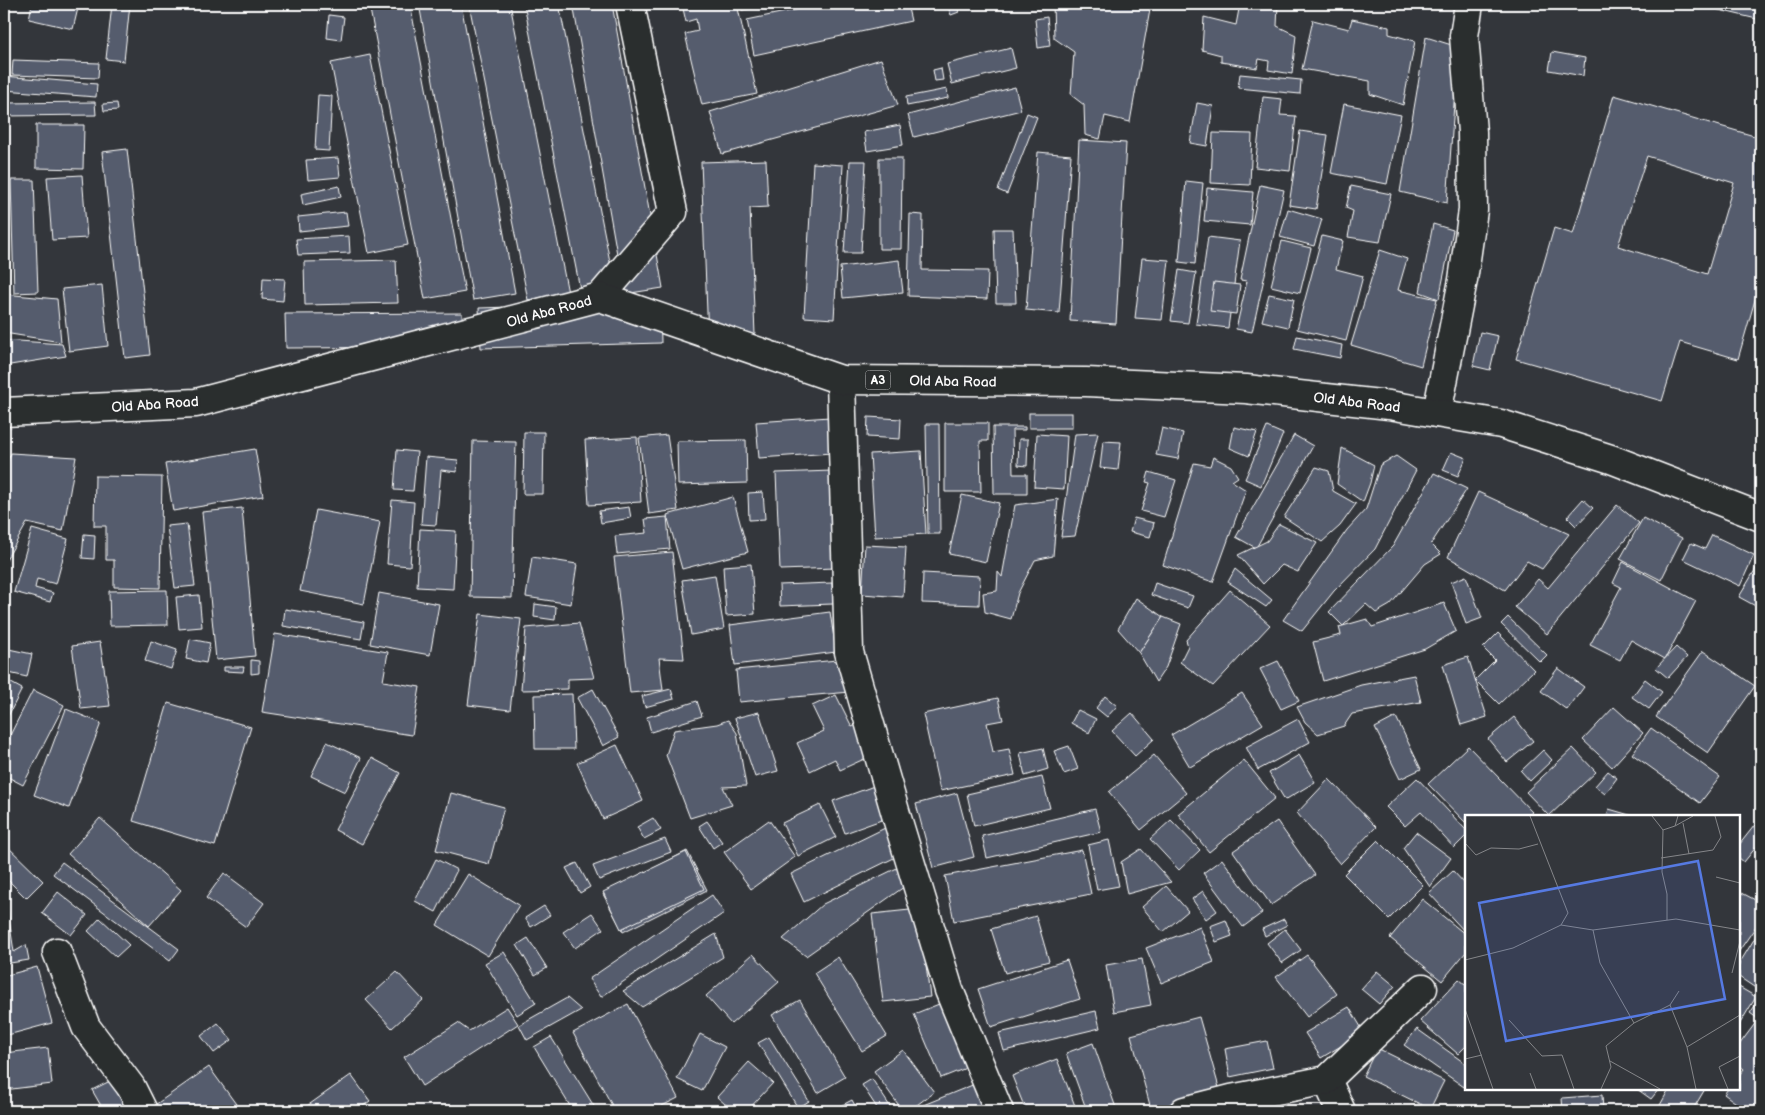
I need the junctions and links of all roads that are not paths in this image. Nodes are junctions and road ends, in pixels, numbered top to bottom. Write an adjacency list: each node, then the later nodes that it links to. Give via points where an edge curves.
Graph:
1 (630, 4): 3 (street, via 673,212)
2 (1469, 4): 6 (street, via 1464,36 1472,132 1473,210)
3 (600, 297): 4 (street, Old Aba Road / A3); 5 (street, Old Aba Road, via 196,403)
4 (841, 380): 6 (street, Old Aba Road / A3, via 1086,382 1246,389); 12 (street, via 850,652 950,990)
5 (4, 412)
6 (1437, 413): 7 (street, Old Aba Road / A3, via 1501,424 1593,453)
7 (1761, 517)
8 (58, 952): 11 (street, via 86,1027 130,1087)
9 (1422, 988): 10 (street)
10 (1327, 1080): 13 (street, via 1231,1098); 14 (street)
11 (142, 1111)
12 (998, 1111)
13 (1184, 1111)
14 (1341, 1111)

